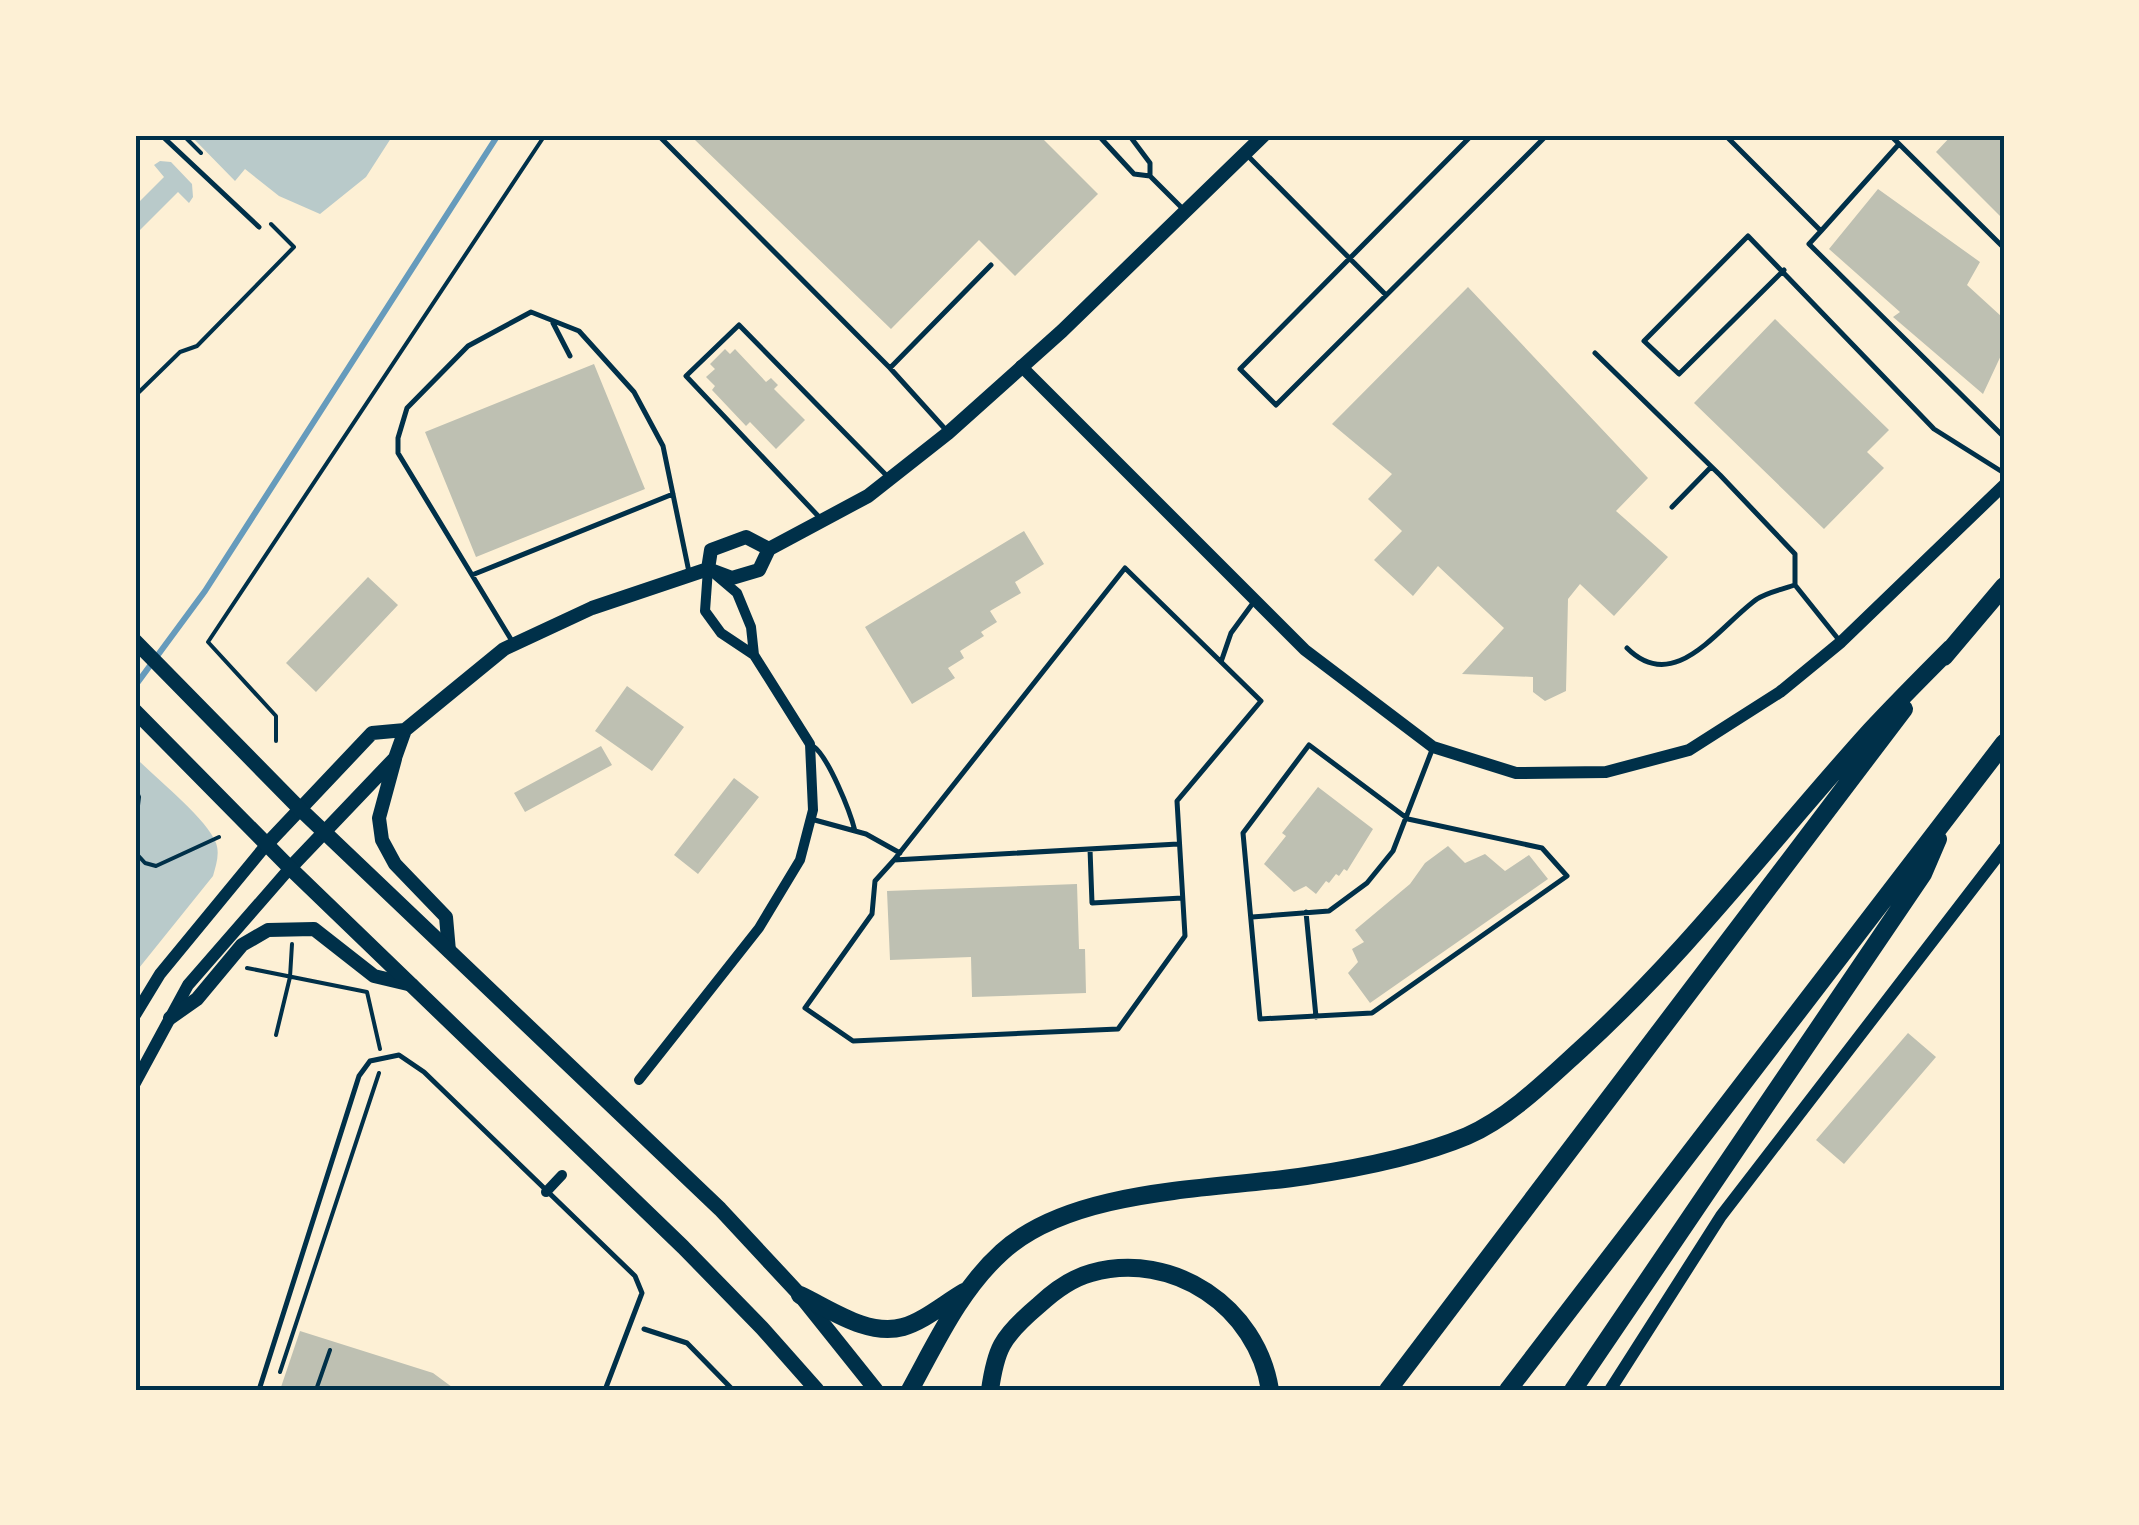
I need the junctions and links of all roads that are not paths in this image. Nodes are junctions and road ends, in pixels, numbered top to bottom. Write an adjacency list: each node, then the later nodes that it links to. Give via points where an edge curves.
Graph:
1 (161, 135): 14 (lane)
2 (658, 135): 25 (lane)
3 (1098, 135): 12 (lane, via 1134,174)
4 (1129, 135): 12 (lane, via 1150,164)
5 (1264, 135): 11 (main road)
6 (1472, 135): 17 (lane)
7 (1547, 135): 20 (lane)
8 (1725, 135): 15 (lane)
9 (1890, 135): 10 (lane)
10 (1899, 144): 15 (lane); 16 (lane)
11 (1245, 153): 13 (main road); 17 (lane)
12 (1150, 176): 13 (lane)
13 (1184, 210): 24 (main road)
14 (259, 227)
15 (1821, 231): 27 (lane, via 1809,244)
16 (2004, 248)
17 (1349, 258): 20 (lane); 20 (lane, via 1240,369 1276,405)
18 (990, 265): 25 (lane)
19 (1784, 270): 19 (lane, via 1679,374 1644,340 1748,236); 29 (lane, via 1934,429)
20 (1386, 295)
21 (552, 320): 23 (lane); 32 (lane, via 579,331 634,392 663,446); 37 (lane, via 531,312 468,346 407,408 398,453)
22 (1595, 353): 28 (lane)
23 (570, 356)
24 (1022, 366): 26 (main road); 41 (street)
25 (890, 368): 26 (lane)
26 (948, 433): 30 (main road)
27 (2004, 437)
28 (1711, 467): 33 (lane); 39 (lane, via 1794,554)
29 (2004, 472)
30 (891, 481): 34 (main road); 34 (lane, via 739,325 686,376)
31 (2004, 485): 43 (street)
32 (673, 494): 37 (lane); 38 (lane)
33 (1672, 507)
34 (822, 520): 35 (main road)
35 (769, 548): 36 (main road, via 758,570 732,578); 36 (main road, via 746,537 711,550)
36 (708, 569): 38 (main road); 47 (street, via 736,593); 47 (street, via 706,611 721,632)
37 (472, 575): 44 (lane)
38 (690, 575): 44 (main road, via 592,608)
39 (1794, 585): 43 (lane); 45 (lane, via 1760,596 1676,662 1658,667)
40 (2004, 586): 46 (highway)
41 (1255, 601): 48 (lane, via 1237,622); 53 (street, via 1305,650)
42 (135, 641): 55 (main road)
43 (1841, 642): 53 (street, via 1780,692 1689,750 1606,772 1516,773)
44 (514, 644): 50 (main road)
45 (1627, 648)
46 (1950, 648): 80 (highway, via 1640,996 1532,1094 1470,1134 1399,1159 1084,1210 1040,1226 1004,1250); 91 (highway)
47 (754, 656): 52 (street)
48 (1221, 662): 62 (lane, via 1261,702 1177,801); 65 (lane, via 1125,568)
49 (135, 711): 61 (main road)
50 (405, 730): 54 (main road); 55 (main road, via 372,733)
51 (2004, 742): 56 (highway)
52 (810, 744): 57 (street); 59 (lane, via 822,752)
53 (1433, 747): 58 (lane)
54 (395, 758): 60 (main road); 71 (main road, via 379,818 382,840 395,864 446,917)
55 (299, 808): 60 (main road); 61 (main road)
56 (1950, 811): 92 (highway); 93 (highway, via 1923,874)
57 (811, 819): 59 (lane); 76 (street, via 800,860 759,928)
58 (1408, 819): 69 (lane, via 1367,883 1329,911); 70 (lane, via 1308,744 1243,833); 74 (lane, via 1542,848 1567,876 1372,1013)
59 (854, 830): 65 (lane)
60 (325, 832): 67 (main road); 71 (main road)
61 (267, 844): 67 (main road); 73 (street)
62 (1178, 844): 64 (lane); 68 (lane)
63 (2004, 848): 94 (street, via 1721,1216)
64 (1090, 849): 66 (lane); 68 (lane, via 1092,903)
65 (900, 853): 66 (lane)
66 (894, 860): 68 (lane, via 875,881 872,914 805,1008 853,1041 1118,1029 1186,936)
67 (290, 868): 72 (main road); 75 (street, via 188,985)
68 (1182, 898)
69 (1306, 912): 70 (lane); 74 (lane)
70 (1251, 917): 74 (lane, via 1260,1019)
71 (449, 951): 81 (main road, via 720,1209)
72 (412, 985): 75 (main road, via 374,976 314,929 268,930 242,945 197,999); 86 (main road, via 683,1247)
73 (135, 1014)
74 (1316, 1017)
75 (170, 1018): 77 (street)
76 (640, 1080)
77 (135, 1083)
78 (562, 1175): 79 (street)
79 (546, 1192): 83 (lane, via 424,1072 399,1056 370,1061); 84 (lane, via 619,1258 642,1293)
80 (965, 1292): 81 (highway, via 903,1327 880,1330); 88 (highway)
81 (800, 1295): 87 (main road)
82 (644, 1328): 85 (lane, via 688,1343)
83 (259, 1390)
84 (606, 1390)
85 (733, 1390)
86 (817, 1390)
87 (876, 1390)
88 (910, 1390)
89 (990, 1390): 90 (highway, via 1002,1344 1025,1317 1087,1274 1116,1268 1185,1279 1224,1303 1244,1324)
90 (1270, 1390)
91 (1388, 1390)
92 (1508, 1390)
93 (1573, 1390)
94 (1610, 1390)

